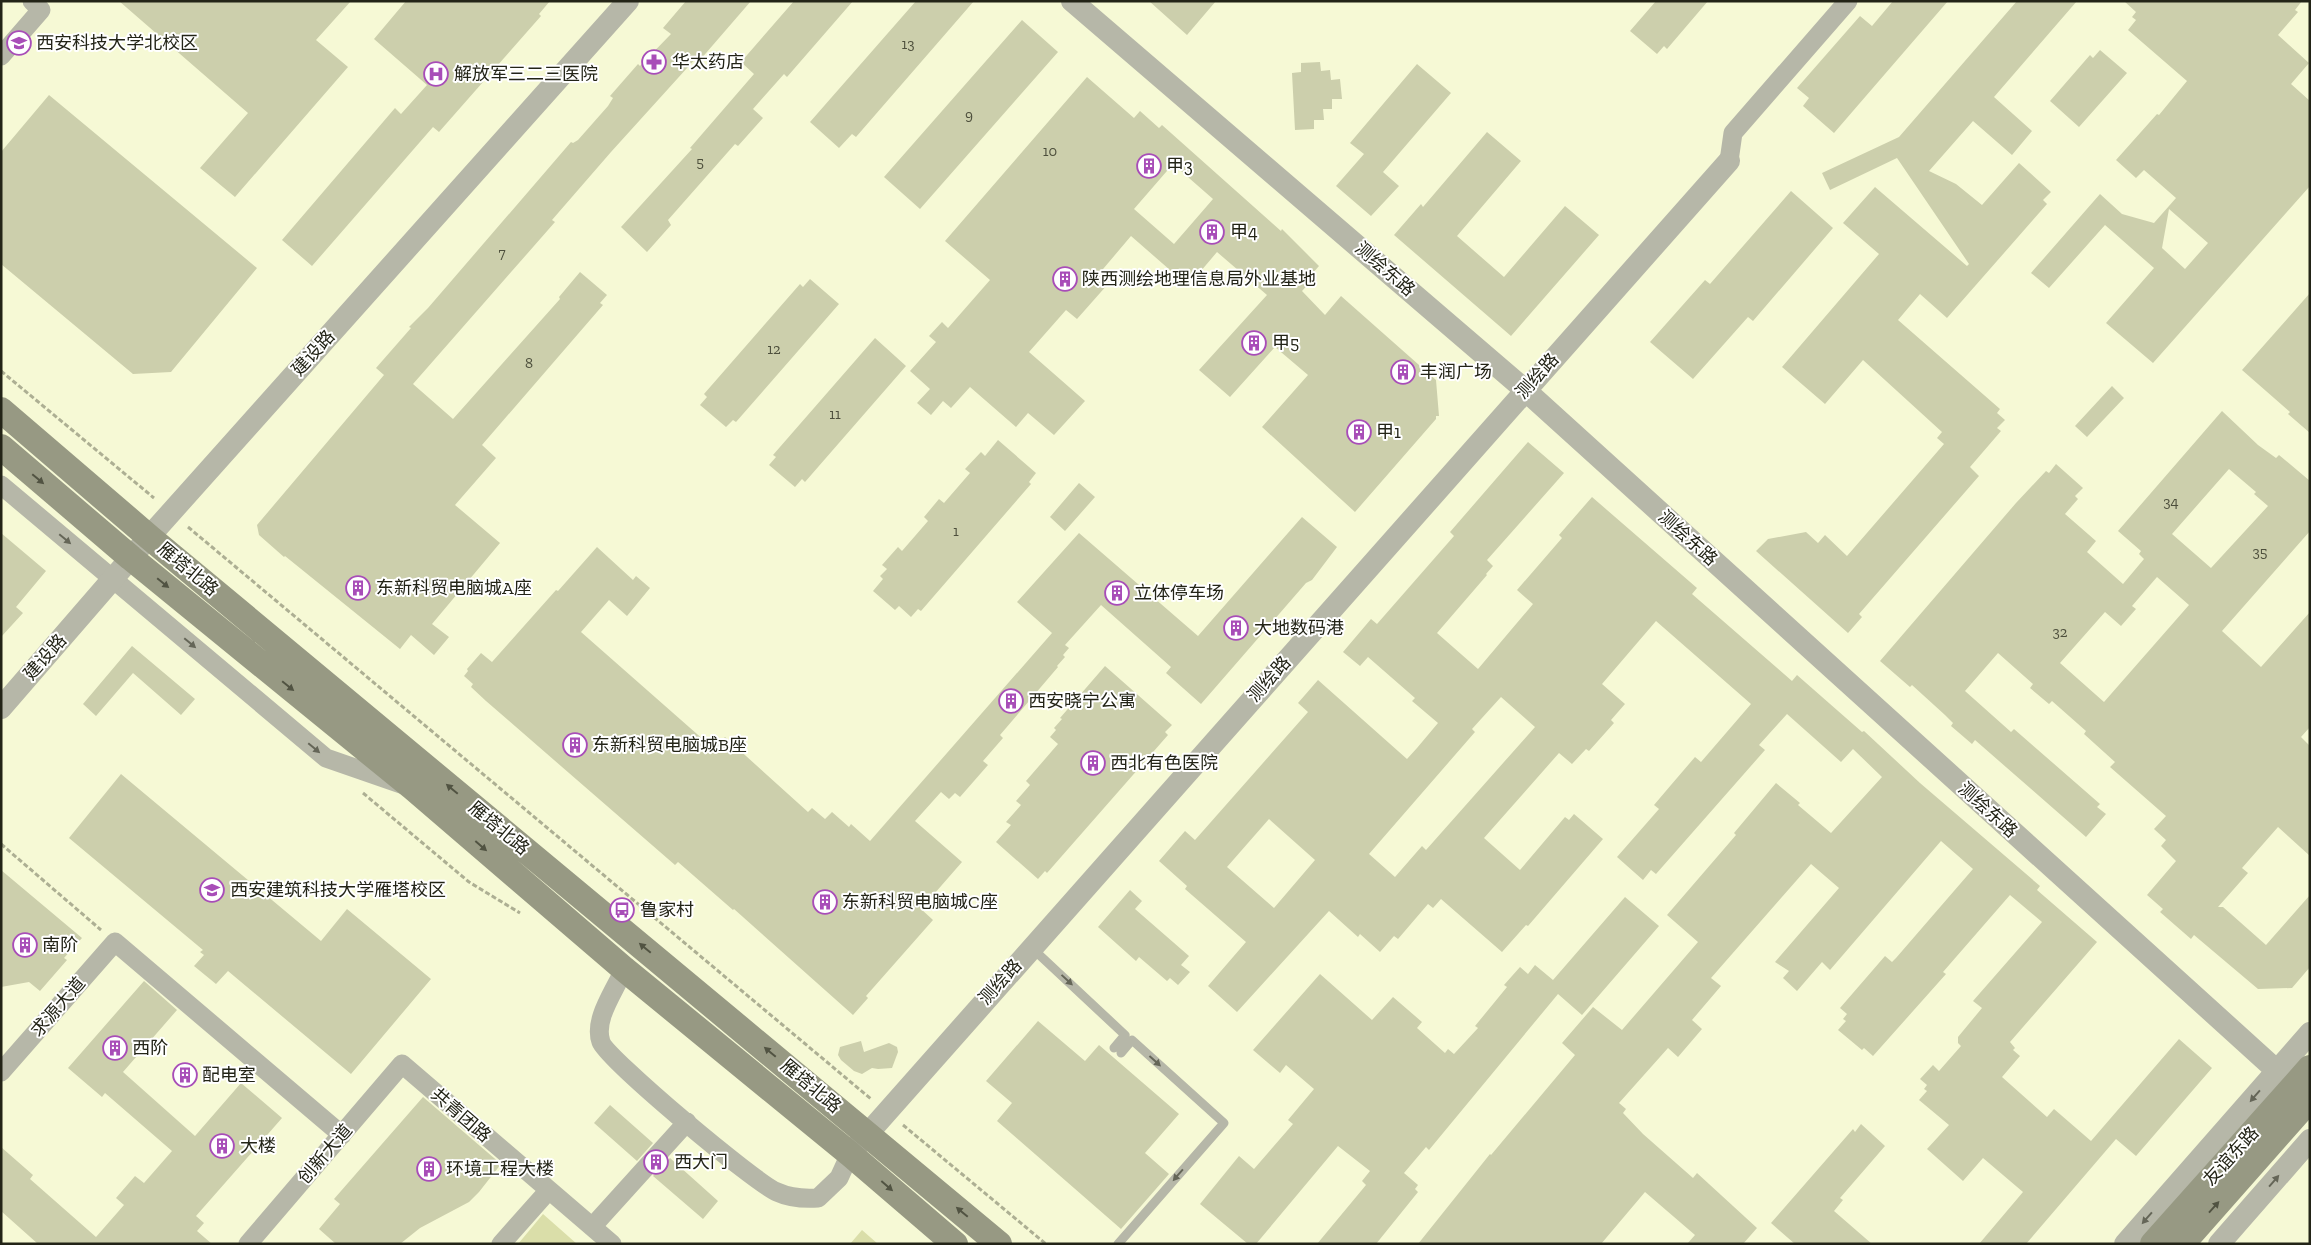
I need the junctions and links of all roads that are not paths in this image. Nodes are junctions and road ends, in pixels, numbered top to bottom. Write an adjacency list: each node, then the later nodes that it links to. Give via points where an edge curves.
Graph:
1 (32, 1): 5 (street, via 41,10)
2 (628, 1): 11 (street, 建设路)
3 (1072, 1): 7 (street, 测绘东路)
4 (1848, 1): 6 (street, via 1733,133)
5 (1, 56)
6 (1728, 161): 7 (street, 测绘路)
7 (1525, 390): 16 (street, 测绘路); 21 (street, 测绘东路)
8 (1, 410): 11 (main road, 雁塔北路)
9 (1, 447): 12 (main road, 雁塔北路, one-way to 12)
10 (1, 485): 13 (street, one-way to 13)
11 (150, 537): 12 (street, 建设路); 23 (main road, 雁塔北路, one-way to 11)
12 (131, 558): 13 (street, 建设路); 15 (main road, 雁塔北路, one-way to 15)
13 (113, 579): 14 (street, 建设路); 15 (street, one-way to 15, via 326,758)
14 (1, 708)
15 (412, 787): 17 (main road, 雁塔北路, one-way to 17)
16 (1031, 947): 23 (street, 测绘路); 34 (lane, one-way to 34, via 1125,1035 1117,1050 1132,1040 1224,1123)
17 (624, 969): 22 (street, via 598,1027 602,1044 616,1061); 26 (main road, 雁塔北路)
18 (2310, 1033): 21 (street)
19 (402, 1064): 24 (street, 创新大道); 27 (street, 共青团路)
20 (1, 1072): 24 (street, 求源大道, via 115,942)
21 (2301, 1088): 35 (street, one-way to 35); 36 (main road, 友谊东路); 37 (main road, 友谊东路, one-way to 21)
22 (686, 1122): 26 (street, via 762,1183 776,1192 799,1199 818,1198 839,1178); 28 (street)
23 (868, 1133): 26 (street, 测绘路); 33 (main road, 雁塔北路, one-way to 23)
24 (342, 1135): 29 (street, 创新大道)
25 (2310, 1140): 38 (street, one-way to 25)
26 (850, 1154): 32 (main road, 雁塔北路, one-way to 32)
27 (549, 1190): 28 (street, 共青团路); 30 (street)
28 (592, 1227): 31 (street, 共青团路)
29 (248, 1244)
30 (501, 1244)
31 (612, 1244)
32 (955, 1244)
33 (999, 1244)
34 (1118, 1244)
35 (2125, 1244)
36 (2153, 1244)
37 (2182, 1244)
38 (2219, 1244)

